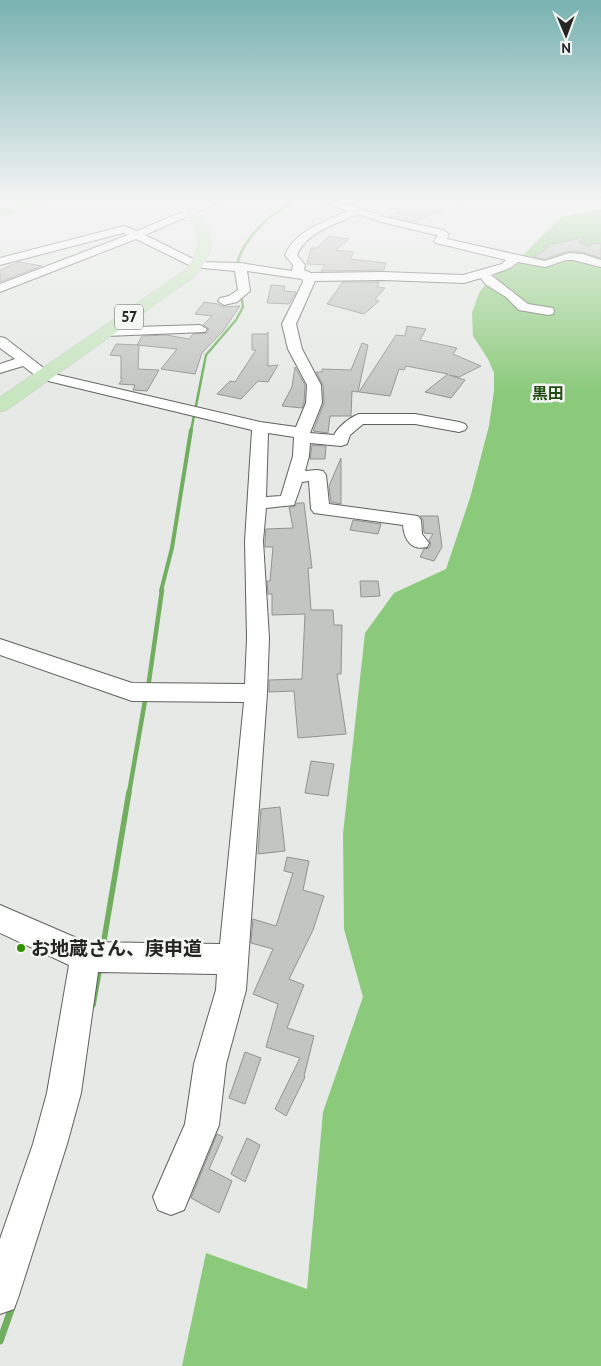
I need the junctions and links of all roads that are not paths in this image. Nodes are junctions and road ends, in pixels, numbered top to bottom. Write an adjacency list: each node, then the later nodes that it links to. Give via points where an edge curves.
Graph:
1 (58, 266): 11 (street)
2 (197, 266): 15 (main road, 57)
3 (227, 266): 4 (street)
4 (237, 266): 7 (street); 12 (street, via 244,283 241,294)
5 (299, 266): 8 (street, via 298,271)
6 (506, 266): 9 (street)
7 (265, 271): 8 (street); 10 (street)
8 (307, 276): 9 (street); 23 (street, via 306,290 289,324 295,349 314,385 314,403)
9 (486, 278): 13 (street, via 524,307)
10 (270, 284)
11 (0, 288)
12 (224, 301)
13 (548, 312)
14 (200, 329): 15 (street)
15 (106, 332): 19 (main road, 57)
16 (0, 341): 17 (street)
17 (23, 361): 18 (street); 19 (street)
18 (0, 369)
19 (45, 376): 20 (main road, 57); 21 (street)
20 (0, 406)
21 (260, 427): 23 (street); 25 (street, via 256,471)
22 (459, 427): 23 (street, via 415,420 359,419 342,434 341,441)
23 (302, 435): 24 (street, via 301,456)
24 (294, 478): 25 (street, via 288,500); 26 (street, via 317,475 320,509 412,520 413,535)
25 (258, 503): 28 (street, via 254,542 258,638)
26 (420, 543)
27 (0, 647): 28 (street, via 143,692)
28 (256, 692): 31 (street)
29 (0, 919): 30 (street)
30 (99, 957): 31 (street); 33 (street, via 50,1144)
31 (233, 959): 32 (street, via 231,990 210,1064 202,1125)
32 (171, 1197)
33 (0, 1295)

